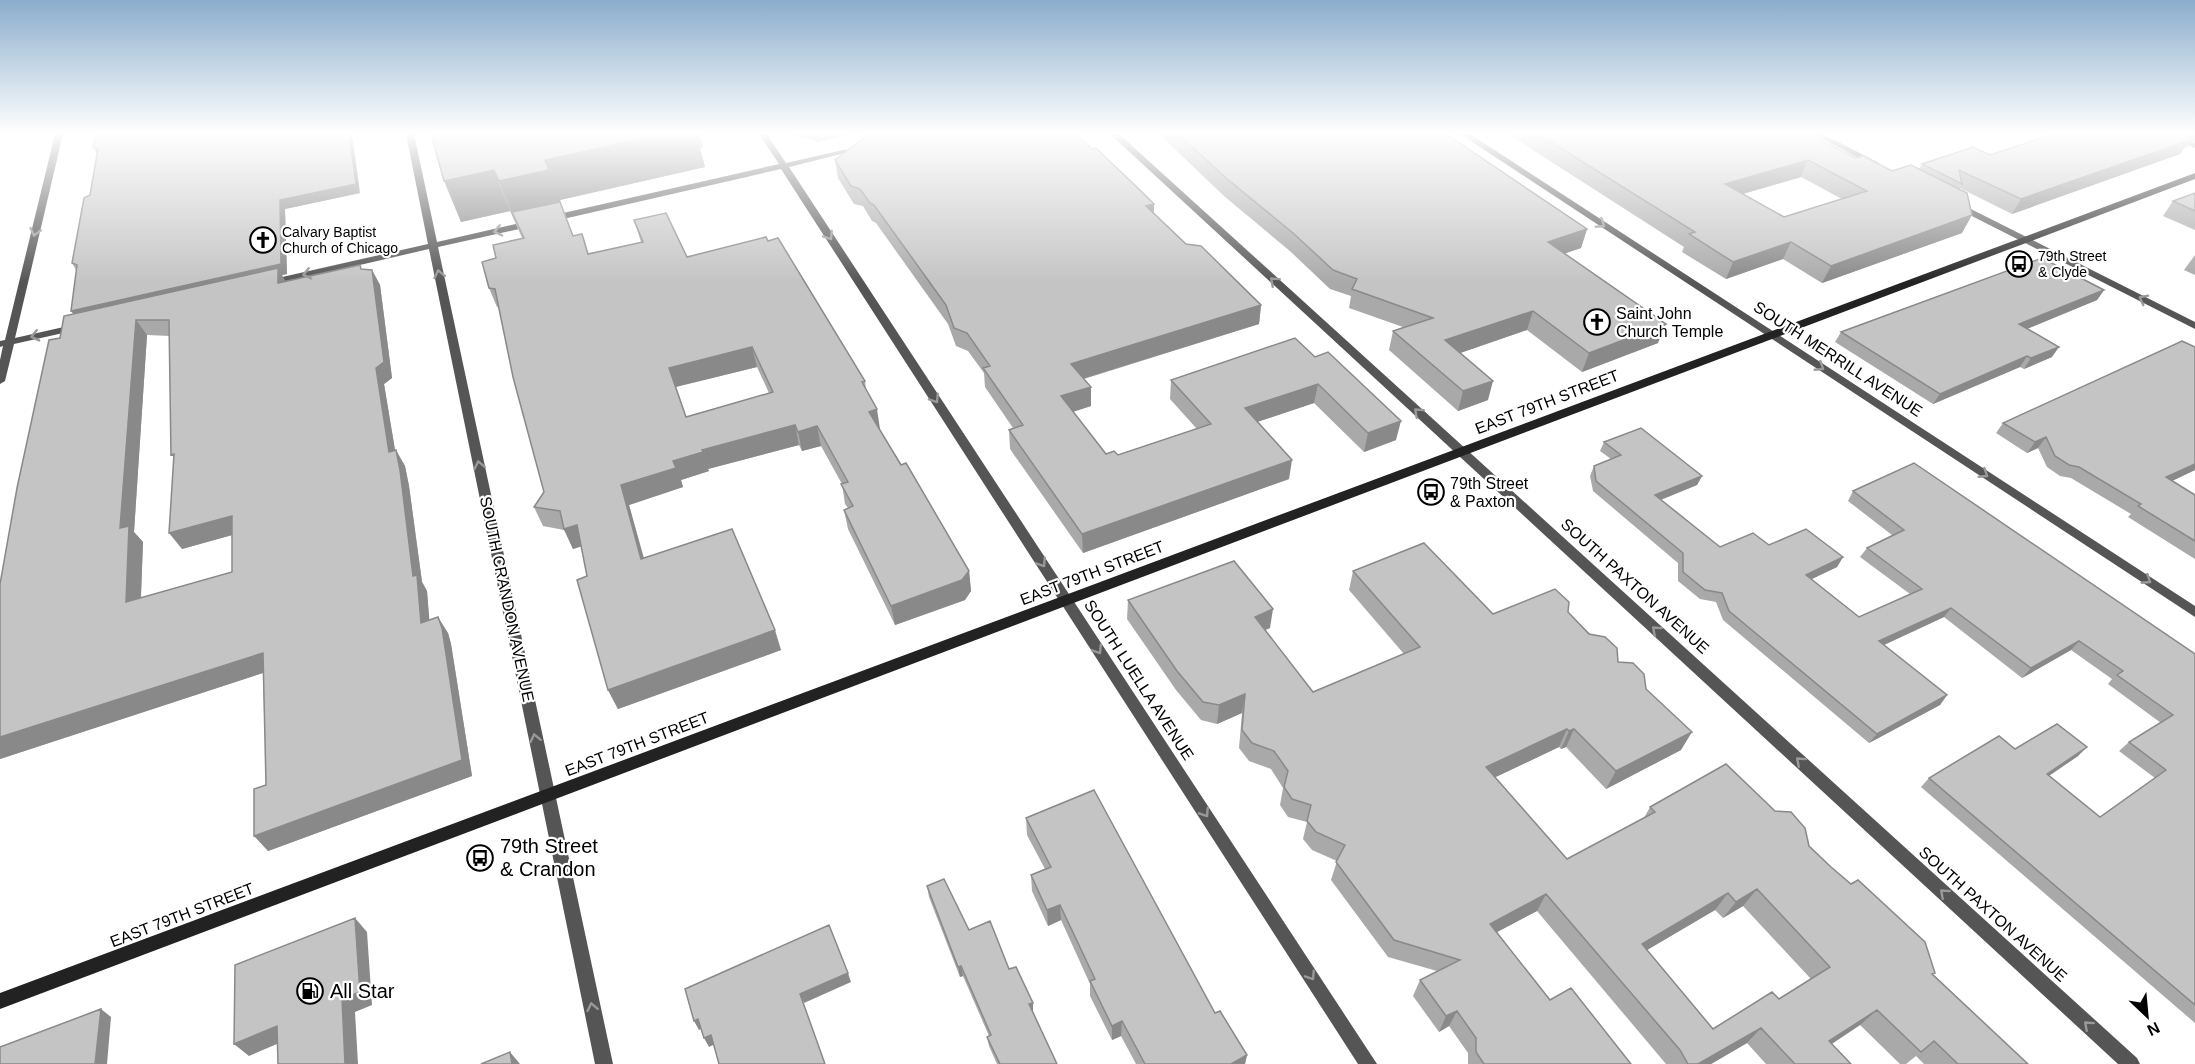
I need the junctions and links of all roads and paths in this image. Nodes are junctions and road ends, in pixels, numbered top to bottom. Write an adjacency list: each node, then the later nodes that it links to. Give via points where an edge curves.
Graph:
1 (46, 184): 15 (street, one-way to 15)
2 (420, 184): 10 (street, SOUTH CRANDON AVENUE)
3 (706, 184): 10 (street, one-way to 10)
4 (794, 184): 18 (street, SOUTH LUELLA AVENUE, one-way to 18)
5 (1168, 184): 17 (street, SOUTH PAXTON AVENUE, one-way to 5)
6 (1540, 184): 14 (street, SOUTH MERRILL AVENUE, one-way to 14)
7 (2175, 184): 9 (main road, EAST 79TH STREET)
8 (1945, 199): 9 (street)
9 (2025, 240): 13 (street, one-way to 9); 14 (main road, EAST 79TH STREET)
10 (433, 246): 11 (street, one-way to 11); 20 (street, SOUTH CRANDON AVENUE, one-way to 10)
11 (264, 284)
12 (82, 325): 15 (street, one-way to 15)
13 (2195, 326)
14 (1771, 335): 17 (main road, EAST 79TH STREET); 19 (street, SOUTH MERRILL AVENUE, one-way to 19)
15 (4, 343): 16 (street)
16 (0, 381)
17 (1461, 452): 18 (main road, EAST 79TH STREET); 24 (street, SOUTH PAXTON AVENUE, one-way to 17)
18 (1066, 601): 20 (main road, EAST 79TH STREET); 23 (street, SOUTH LUELLA AVENUE, one-way to 23)
19 (2195, 612)
20 (547, 795): 21 (main road, EAST 79TH STREET); 22 (street, SOUTH CRANDON AVENUE, one-way to 20)
21 (0, 1001)
22 (604, 1064)
23 (1368, 1064)
24 (2131, 1064)

